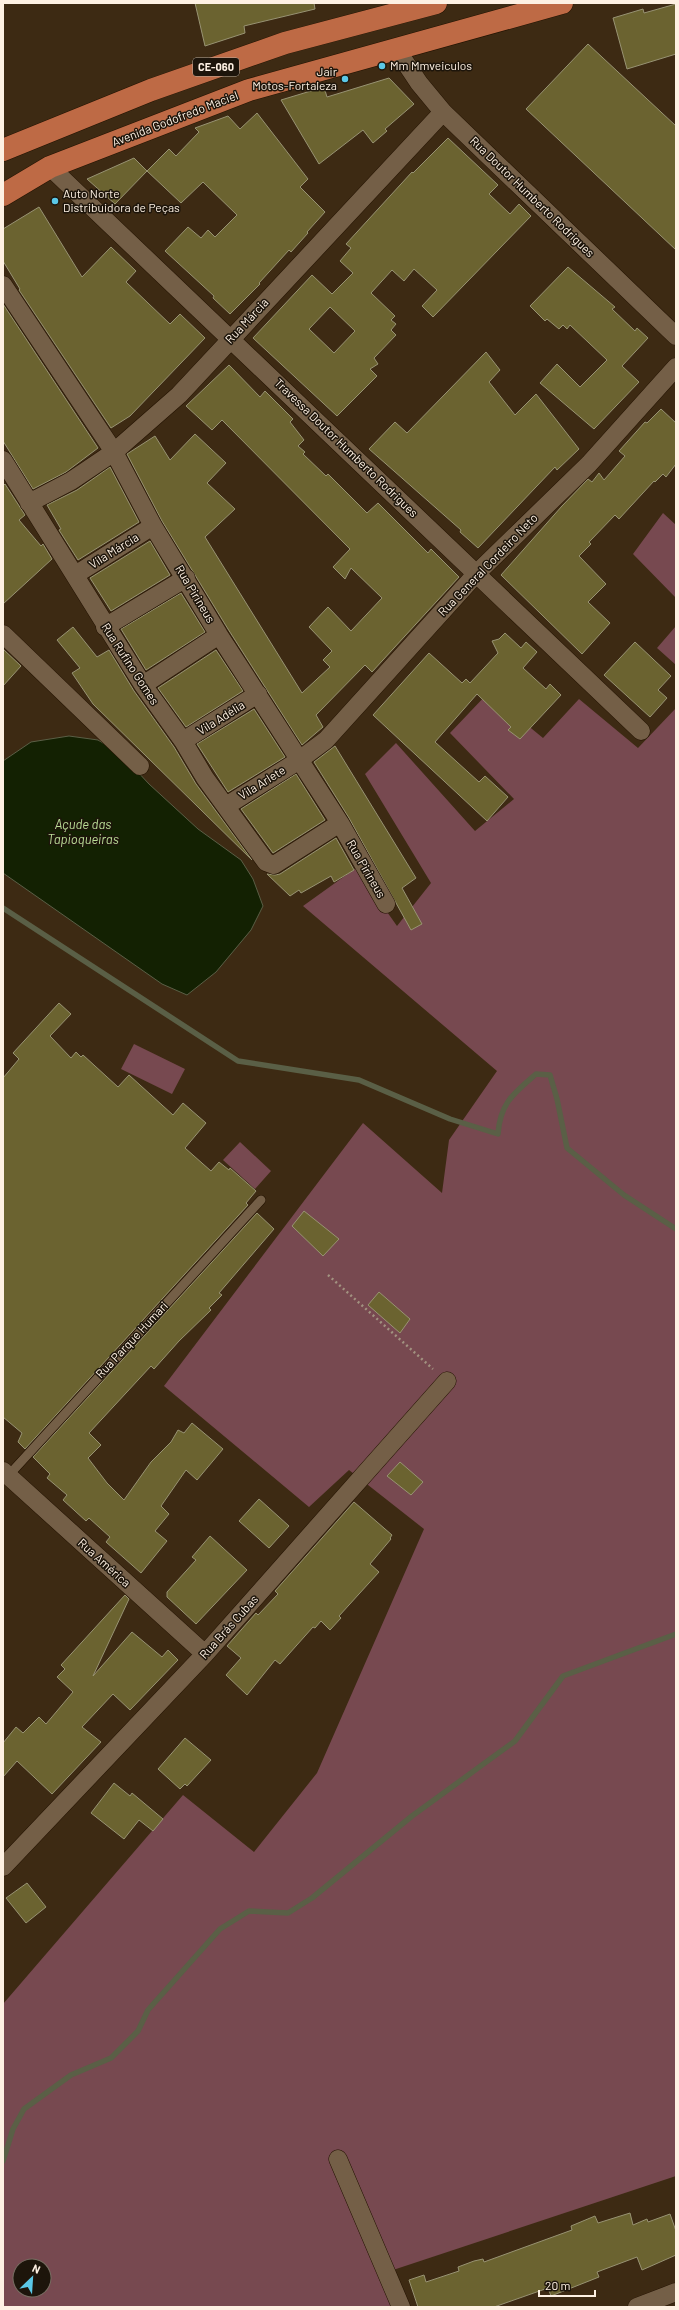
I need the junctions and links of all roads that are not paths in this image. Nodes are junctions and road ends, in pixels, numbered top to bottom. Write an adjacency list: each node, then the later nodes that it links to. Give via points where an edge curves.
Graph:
1 (436, 3): 5 (main road, CE-060, via 277,46 151,90)
2 (562, 3): 3 (main road, Avenida Godofredo Maciel / CE-060)
3 (397, 50): 4 (street, Rua Doutor Humberto Rodrigues); 6 (main road, Avenida Godofredo Maciel / CE-060, via 249,90)
4 (443, 112): 9 (street, Rua Doutor Humberto Rodrigues); 10 (street, Rua Márcia)
5 (4, 146)
6 (50, 167): 7 (main road, Avenida Godofredo Maciel / CE-060); 10 (street, Travessa Doutor Humberto Rodrigues)
7 (3, 195)
8 (3, 285): 12 (street, Rua Pirineus)
9 (676, 336)
10 (231, 338): 12 (street, Rua Márcia, via 179,395); 16 (street, Travessa Doutor Humberto Rodrigues)
11 (676, 367): 16 (street, Rua General Cordeiro Neto, via 589,464)
12 (114, 452): 14 (street, Rua Márcia, via 71,481); 15 (street, Rua Pirineus)
13 (3, 460): 14 (street, Rua Rufino Gomes)
14 (29, 503): 17 (street, Rua Rufino Gomes)
15 (153, 526): 17 (street, Vila Márcia); 18 (street, Rua Pirineus)
16 (477, 573): 24 (street, Travessa Doutor Humberto Rodrigues); 26 (street, Rua General Cordeiro Neto, via 326,740)
17 (75, 575): 19 (street, Rua Rufino Gomes)
18 (186, 578): 19 (street); 21 (street, Rua Pirineus)
19 (105, 627): 22 (street, Rua Rufino Gomes)
20 (3, 634): 27 (street)
21 (219, 635): 22 (street); 23 (street, Rua Pirineus)
22 (143, 685): 25 (street, Rua Rufino Gomes)
23 (258, 694): 25 (street, Vila Adélia); 26 (street, Rua Pirineus)
24 (641, 731)
25 (183, 741): 28 (street, Rua Rufino Gomes, via 205,778)
26 (298, 761): 28 (street, Vila Arlete); 29 (street, Rua Pirineus)
27 (140, 766)
28 (226, 806): 29 (street, Rua Rufino Gomes, via 266,862 274,865)
29 (340, 823): 30 (street, Rua Pirineus)
30 (386, 904)
31 (261, 1200): 33 (lane, Rua Parque Humari)
32 (447, 1381): 34 (street, Rua Brás Cubas)
33 (5, 1476): 34 (street, Rua América)
34 (204, 1654): 35 (street, Rua Brás Cubas)
35 (3, 1867)
36 (338, 2159): 38 (street)
37 (676, 2292): 39 (street)
38 (401, 2307)
39 (637, 2307)

